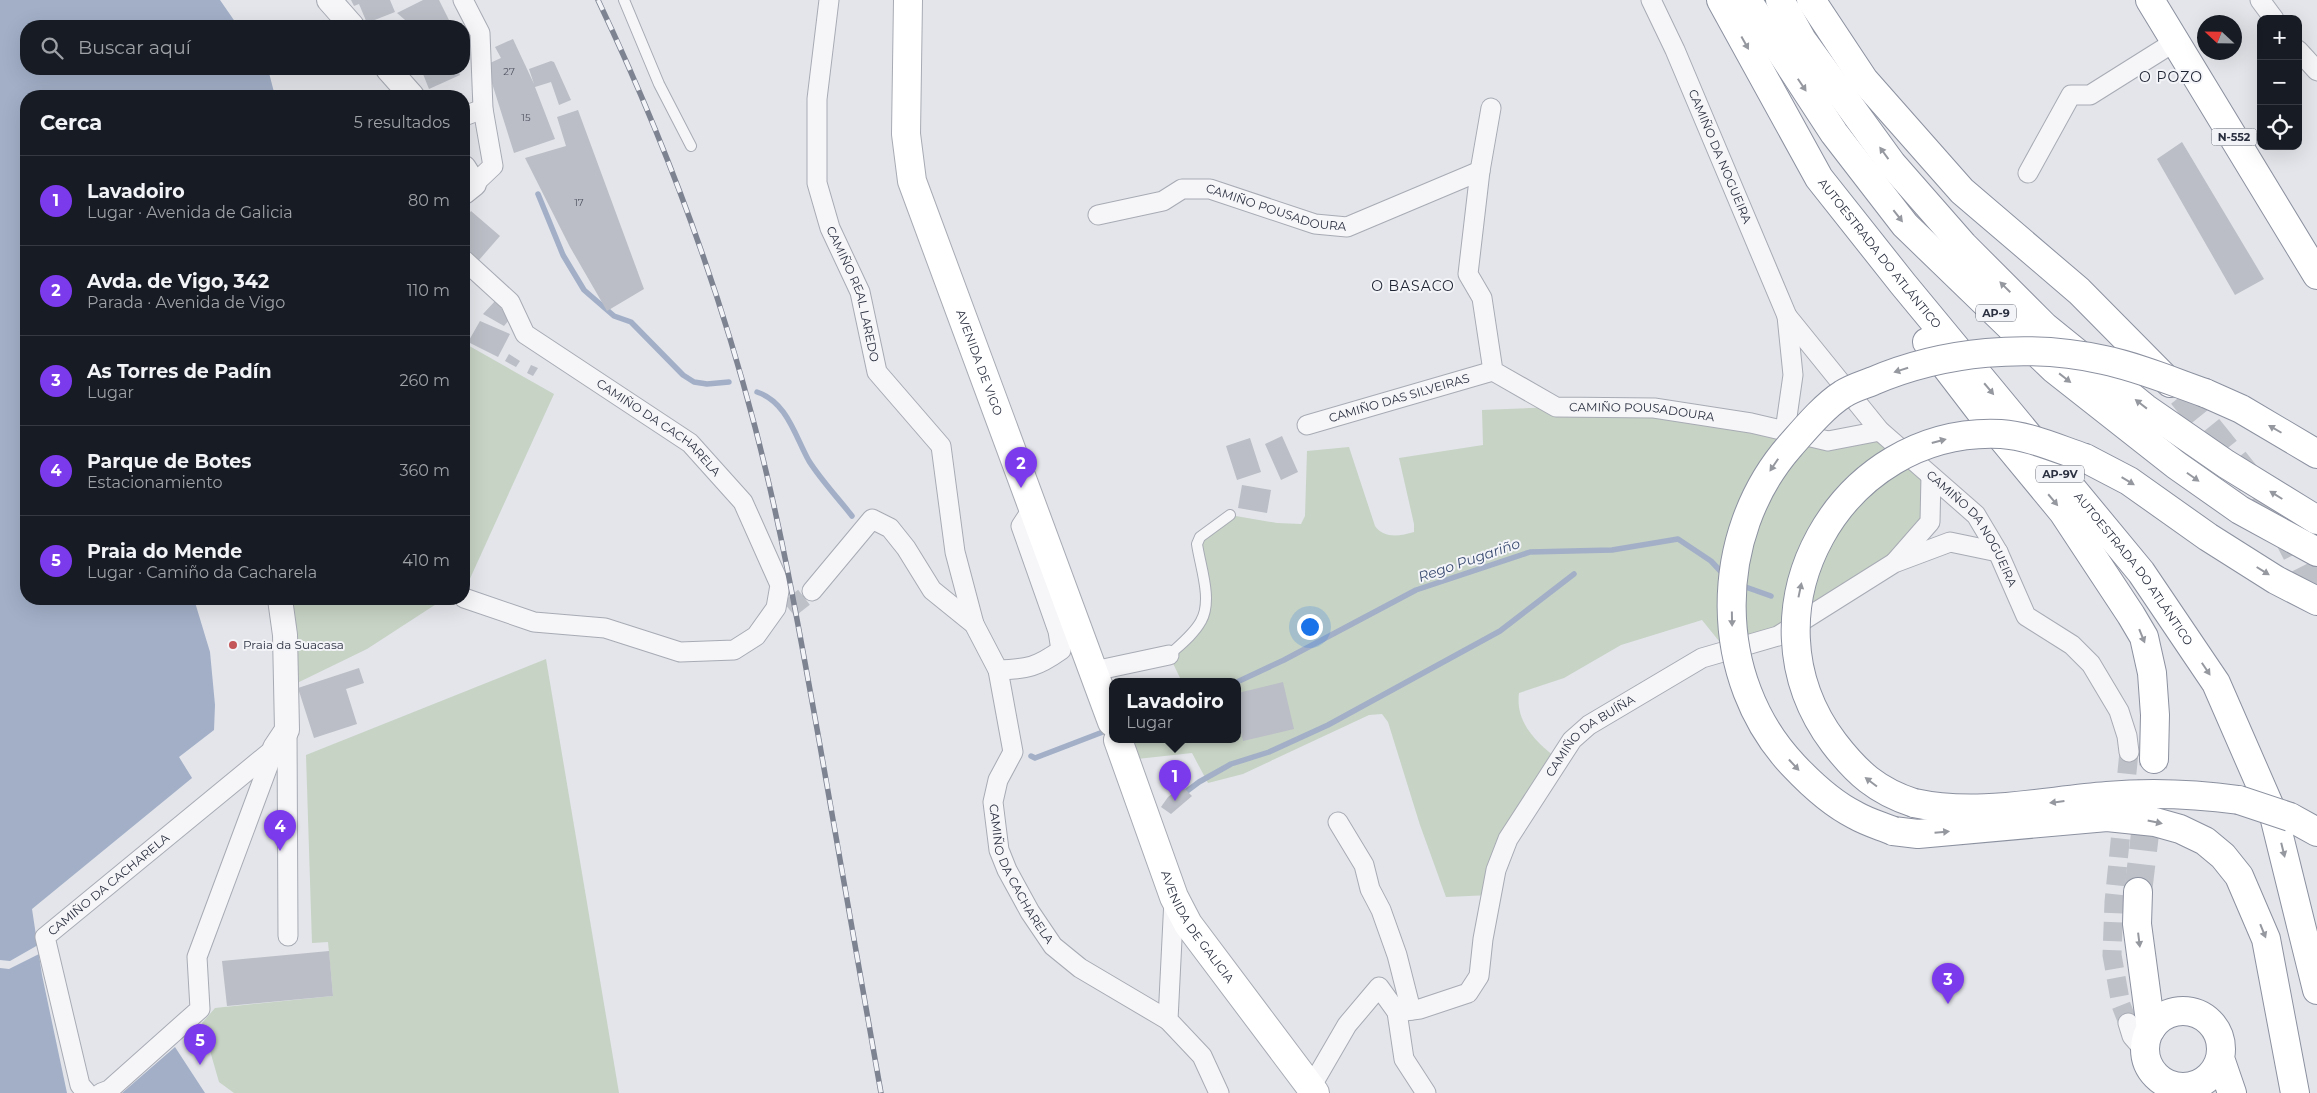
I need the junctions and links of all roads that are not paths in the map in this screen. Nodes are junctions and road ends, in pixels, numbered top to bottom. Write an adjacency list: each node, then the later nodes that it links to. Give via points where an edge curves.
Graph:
1 (329, 0): 14 (street)
2 (463, 0): 21 (street, via 480,32)
3 (624, 0): 23 (lane)
4 (829, 0): 50 (street, CAMIÑO REAL LAREDO, via 817,99 817,183 830,228 860,292 877,372 941,446 955,552)
5 (908, 0): 39 (main road, AVENIDA DE VIGO, via 906,134 912,181)
6 (1651, 0): 31 (street, CAMIÑO DA NOGUEIRA)
7 (1721, 0): 26 (main road, AUTOESTRADA DO ATLÁNTICO / AP-9V, one-way to 26)
8 (1747, 0): 43 (main road, AP-9, one-way to 43, via 1834,133 1905,225 2054,369 2184,471 2240,510)
9 (1780, 0): 41 (main road, AP-9, one-way to 9, via 2226,464 2145,408 2045,327 1963,245 1892,164 1802,40)
10 (1811, 0): 33 (main road, via 1864,80 1962,191)
11 (2150, 0): 15 (main road, N-552)
12 (2260, 0): 13 (street)
13 (2271, 15)
14 (347, 20)
15 (2176, 42): 25 (street, via 2090,95 2071,94); 30 (main road, N-552)
16 (2302, 54): 17 (street)
17 (2317, 71)
18 (393, 75): 19 (street)
19 (407, 90)
20 (1490, 108): 24 (street)
21 (483, 109): 22 (street); 27 (street, via 493,166)
22 (470, 114)
23 (691, 146)
24 (1480, 171): 28 (street, CAMIÑO POUSADOURA, via 1347,227 1315,224 1210,189 1182,189 1163,201); 32 (street, via 1468,274 1482,298)
25 (2028, 173)
26 (1819, 178): 58 (main road, one-way to 58, via 1900,306 1983,416 2063,512 2131,614 2144,638 2152,674 2155,714); 64 (main road, AUTOESTRADA DO ATLÁNTICO / AP-9V, one-way to 64, via 2141,572 2216,684 2274,816)
27 (470, 179)
28 (1098, 215)
29 (470, 265): 51 (street, CAMIÑO DA CACHARELA, via 510,302 525,334 690,443 742,502 780,585 776,608)
30 (2317, 275)
31 (1786, 316): 35 (street, CAMIÑO DA NOGUEIRA); 36 (street, CAMIÑO DA NOGUEIRA, via 1793,375)
32 (1493, 371): 34 (street, CAMIÑO DAS SILVEIRAS); 36 (street, CAMIÑO POUSADOURA, via 1556,407 1654,408)
33 (2193, 394): 37 (main road, one-way to 33, via 2241,410); 76 (main road, one-way to 76, bridge, via 2145,371 2111,362 2057,353 2017,351 1952,358 1902,368 1843,394 1807,426 1774,464 1741,534 1733,577 1732,621 1736,658 1758,717 1794,766 1854,815 1893,832 1918,834 2106,817 2155,822 2205,841 2223,856 2238,876 2266,939)
34 (1307, 425)
35 (1880, 430): 36 (street, CAMIÑO POUSADOURA, via 1828,441); 38 (street, CAMIÑO DA NOGUEIRA)
36 (1785, 431)
37 (2317, 454)
38 (1932, 476): 42 (street, CAMIÑO DA NOGUEIRA, via 1976,515); 44 (street, CAMIÑO DA BUÍÑA, via 1930,522)
39 (1033, 508): 53 (street, via 1021,526 1058,631 1061,650 1041,664 1020,670); 54 (main road, AVENIDA DE VIGO)
40 (1230, 515): 52 (lane, via 1200,537 1197,544 1205,612 1190,636)
41 (2317, 520)
42 (1998, 552): 44 (street, CAMIÑO DA BUÍÑA, via 1950,542); 58 (street, CAMIÑO DA NOGUEIRA, via 2026,616 2072,645 2091,664 2119,711 2127,736)
43 (2317, 552)
44 (1894, 563): 65 (street, CAMIÑO DA BUÍÑA, via 1778,636 1702,658 1589,725 1572,740 1508,839 1496,870 1479,976 1468,993)
45 (812, 591): 50 (street, CAMIÑO DA CACHARELA, via 872,519 890,528 932,590)
46 (470, 600): 51 (street, CAMIÑO DA CACHARELA, via 534,622 605,628 680,652 734,650)
47 (2317, 601): 60 (main road, one-way to 47, bridge, via 2290,817 2239,800 2174,793 2114,795 1975,809 1939,808 1893,796 1863,776 1825,730 1802,678 1795,636 1796,605 1810,554 1848,497 1883,466 1907,452 1956,437 2002,434 2025,438 2085,458 2129,481 2276,580)
48 (281, 605): 56 (street, via 285,635)
49 (789, 609): 51 (street, CAMIÑO DA CACHARELA)
50 (974, 624): 53 (street, CAMIÑO DA CACHARELA)
51 (756, 636)
52 (1169, 655): 54 (street)
53 (998, 670): 66 (street, CAMIÑO DA CACHARELA, via 1013,752 998,780 993,802 999,850 1007,870 1052,946 1080,968)
54 (1096, 677): 55 (main road, AVENIDA DE VIGO)
55 (1109, 713)
56 (281, 739): 63 (street); 71 (street, CAMIÑO DA CACHARELA, via 45,936 80,1085); 72 (street, via 198,957 200,1009 109,1090)
57 (1121, 748): 62 (main road, AVENIDA DE GALICIA)
58 (2141, 755)
59 (1338, 822): 65 (street, via 1364,866 1370,889 1398,954)
60 (2317, 832)
61 (2138, 892): 67 (main road, one-way to 67, via 2137,924)
62 (1174, 897): 66 (street); 70 (main road, AVENIDA DE GALICIA, via 1188,924)
63 (288, 936)
64 (2317, 990)
65 (1404, 1011): 70 (street, via 1379,987 1348,1025); 74 (street, via 1404,1059)
66 (1168, 1020): 73 (street, CAMIÑO DA CACHARELA, via 1202,1056)
67 (2148, 1038): 68 (main road, via 2158,1020 2180,1011 2192,1012 2203,1016 2216,1029 2221,1046); 69 (main road, via 2152,1071 2160,1079)
68 (2220, 1058): 69 (main road, via 2210,1076); 75 (main road)
69 (2184, 1089)
70 (1313, 1090)
71 (87, 1093)
72 (101, 1093)
73 (1219, 1093)
74 (1426, 1093)
75 (2232, 1093)
76 (2295, 1093)

